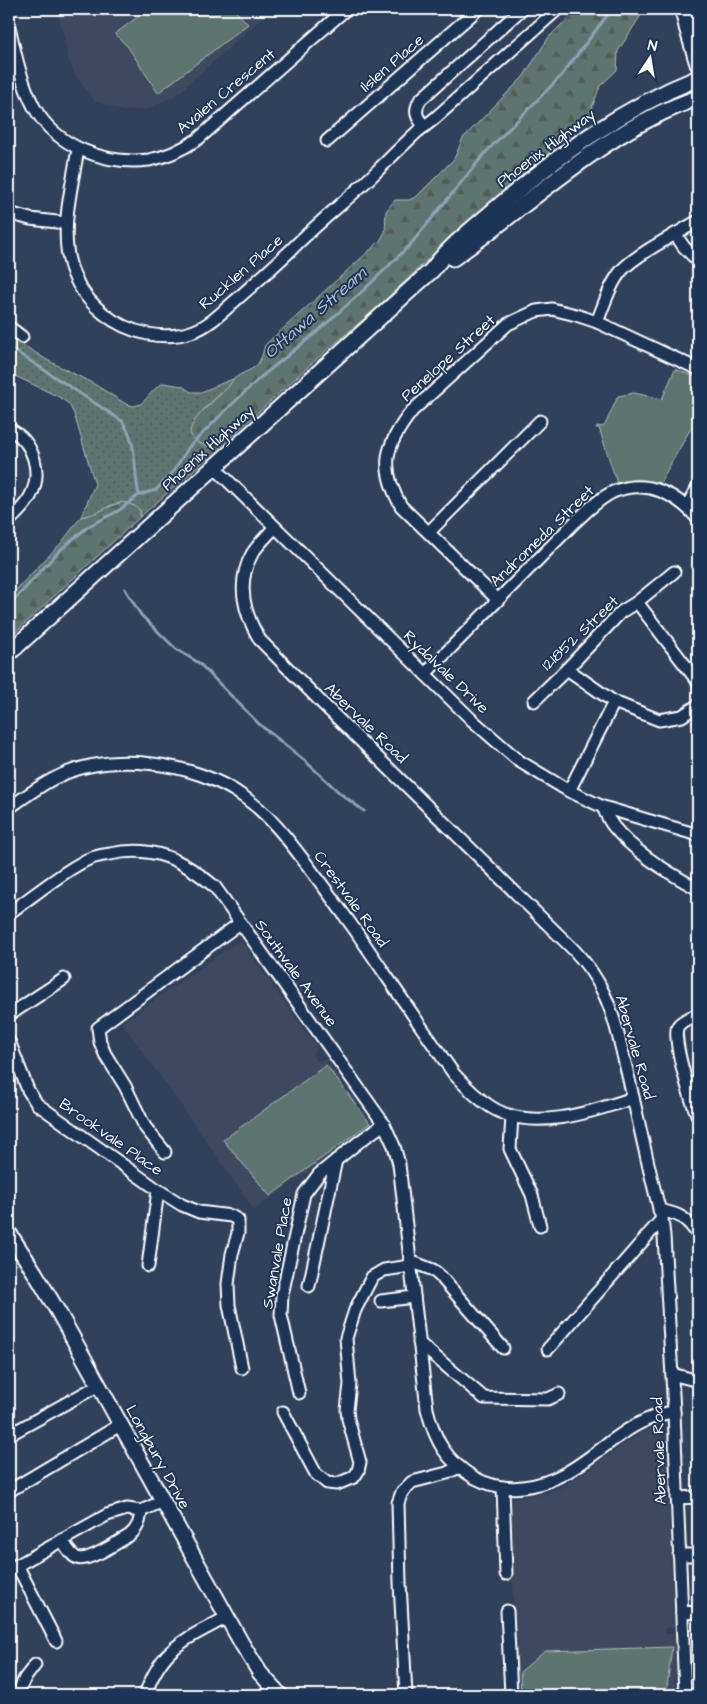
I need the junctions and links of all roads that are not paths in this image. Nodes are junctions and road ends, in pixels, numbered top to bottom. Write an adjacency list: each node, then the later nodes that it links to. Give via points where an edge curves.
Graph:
1 (346, 9): 12 (street, Avalen Crescent, via 214,126 176,152 150,160 126,161)
2 (478, 9): 11 (street, Ilslen Place)
3 (522, 9): 10 (street, via 420,100 416,114)
4 (558, 9): 10 (street, Rucklen Place)
5 (683, 9): 7 (main road)
6 (9, 26): 12 (street, Avalen Crescent, via 20,71 34,107 50,127)
7 (698, 64)
8 (698, 78): 18 (main road, Phoenix Highway, via 630,110 577,143 460,239)
9 (698, 98): 18 (main road, Phoenix Highway, via 655,116 595,152 460,253)
10 (425, 126): 15 (street, Rucklen Place, via 278,264 210,322 194,331 178,335 145,334 126,328 95,306 72,274)
11 (327, 141)
12 (78, 149): 15 (street, Rucklen Place)
13 (9, 213): 15 (street)
14 (698, 221): 16 (street)
15 (66, 223)
16 (675, 234): 17 (street); 19 (street, via 622,270)
17 (698, 261)
18 (432, 270): 25 (main road, Phoenix Highway)
19 (597, 322): 22 (street, Penelope Street); 31 (street, Penelope Street, via 552,309 536,310 521,317 508,324 412,411 393,440 387,468 392,490 401,506)
20 (9, 327): 21 (street)
21 (22, 338)
22 (698, 368)
23 (540, 421): 31 (street)
24 (9, 430): 29 (street, via 24,440 32,452 36,481 29,499)
25 (214, 467): 30 (street, Rydalvale Drive); 35 (main road, Phoenix Highway)
26 (698, 487): 27 (street)
27 (687, 506): 28 (street, Andromeda Street); 33 (street, Andromeda Street, via 676,497 658,490 629,487 612,492 574,523)
28 (698, 519)
29 (9, 521)
30 (275, 527): 37 (street, Rydalvale Drive); 53 (street, Abervale Road, via 253,553 243,583 246,613 260,640 584,962 604,993 611,1011)
31 (429, 532): 33 (street, Penelope Street)
32 (674, 572): 34 (street, 121852 Street)
33 (498, 600): 37 (street, Andromeda Street)
34 (637, 602): 36 (street, 121852 Street, via 621,612); 38 (street)
35 (9, 653)
36 (567, 669): 39 (street, 121852 Street); 40 (street)
37 (425, 674): 42 (street, Rydalvale Drive, via 519,761)
38 (698, 682)
39 (534, 701)
40 (614, 702): 41 (street, via 659,720 682,716); 42 (street)
41 (698, 705)
42 (569, 791): 43 (street, Rydalvale Drive)
43 (604, 807): 45 (street, Rydalvale Drive); 46 (street, via 613,826 629,842)
44 (9, 808): 54 (street, Crestvale Road, via 54,779 103,764 176,767 226,785 245,797 287,838 454,1074 492,1108)
45 (698, 835)
46 (698, 889)
47 (9, 913): 48 (street, Southvale Avenue, via 82,862 125,851 150,851 199,873 214,887)
48 (240, 923): 56 (street, Southvale Avenue); 57 (street, via 98,1028 105,1054 145,1127)
49 (64, 979): 51 (street)
50 (698, 1014): 55 (street, via 680,1024 676,1032 680,1058)
51 (9, 1015)
52 (9, 1041): 59 (street, Brookvale Place, via 28,1090 37,1104)
53 (633, 1098): 54 (street, Crestvale Road, via 570,1116 538,1120); 60 (street, Abervale Road)
54 (512, 1116): 61 (street, via 510,1149 532,1196)
55 (698, 1117)
56 (384, 1124): 58 (street, Swanvale Place); 64 (street, Southvale Avenue, via 399,1164)
57 (165, 1152)
58 (336, 1160): 66 (street); 76 (street, Swanvale Place, via 304,1194 282,1295 282,1324)
59 (158, 1190): 65 (street); 72 (street, Brookvale Place, via 182,1205 199,1212 231,1216 239,1224 228,1284)
60 (661, 1214): 63 (street, via 682,1217); 71 (street); 73 (street, Abervale Road)
61 (540, 1226)
62 (9, 1233): 75 (street, Longbury Drive)
63 (698, 1236)
64 (410, 1263): 67 (street, Southvale Avenue); 70 (street, via 433,1270 441,1277); 78 (street, via 372,1277 355,1310 346,1338 350,1384 348,1419 360,1462 354,1477 337,1484 316,1474)
65 (148, 1266)
66 (309, 1286)
67 (414, 1297): 68 (street); 69 (street, Southvale Avenue)
68 (381, 1301)
69 (419, 1343): 77 (street, via 484,1398 548,1399); 82 (street, Southvale Avenue, via 432,1428 439,1445)
70 (503, 1348)
71 (548, 1349)
72 (242, 1368)
73 (672, 1374): 74 (street); 79 (street, Abervale Road)
74 (698, 1381)
75 (99, 1385): 80 (street, Longbury Drive); 81 (street)
76 (299, 1393)
77 (560, 1394)
78 (283, 1412)
79 (674, 1412): 83 (street, Southvale Avenue, via 644,1420 557,1479 536,1486); 86 (street, Abervale Road)
80 (120, 1425): 84 (street); 87 (street, Longbury Drive)
81 (9, 1435)
82 (459, 1467): 83 (street, Southvale Avenue, via 483,1482); 103 (street, via 412,1482 402,1492 398,1503)
83 (503, 1487): 93 (street)
84 (9, 1491)
85 (698, 1497): 86 (street)
86 (677, 1498): 91 (street, Abervale Road)
87 (163, 1501): 88 (street); 97 (street, Longbury Drive)
88 (141, 1511): 89 (street, via 127,1509 107,1514); 89 (street, via 139,1523 130,1535 86,1559 77,1558)
89 (62, 1540): 92 (street)
90 (698, 1554): 91 (street)
91 (679, 1555): 96 (street, Abervale Road)
92 (13, 1568): 98 (street)
93 (506, 1574)
94 (507, 1611): 104 (street)
95 (698, 1612): 96 (street)
96 (682, 1613): 105 (street, Abervale Road)
97 (227, 1617): 101 (street, via 190,1636 166,1654); 102 (street, Longbury Drive, via 260,1673)
98 (56, 1642)
99 (36, 1665): 100 (street)
100 (17, 1695)
101 (145, 1695)
102 (280, 1695)
103 (406, 1695)
104 (511, 1695)
105 (685, 1695)

